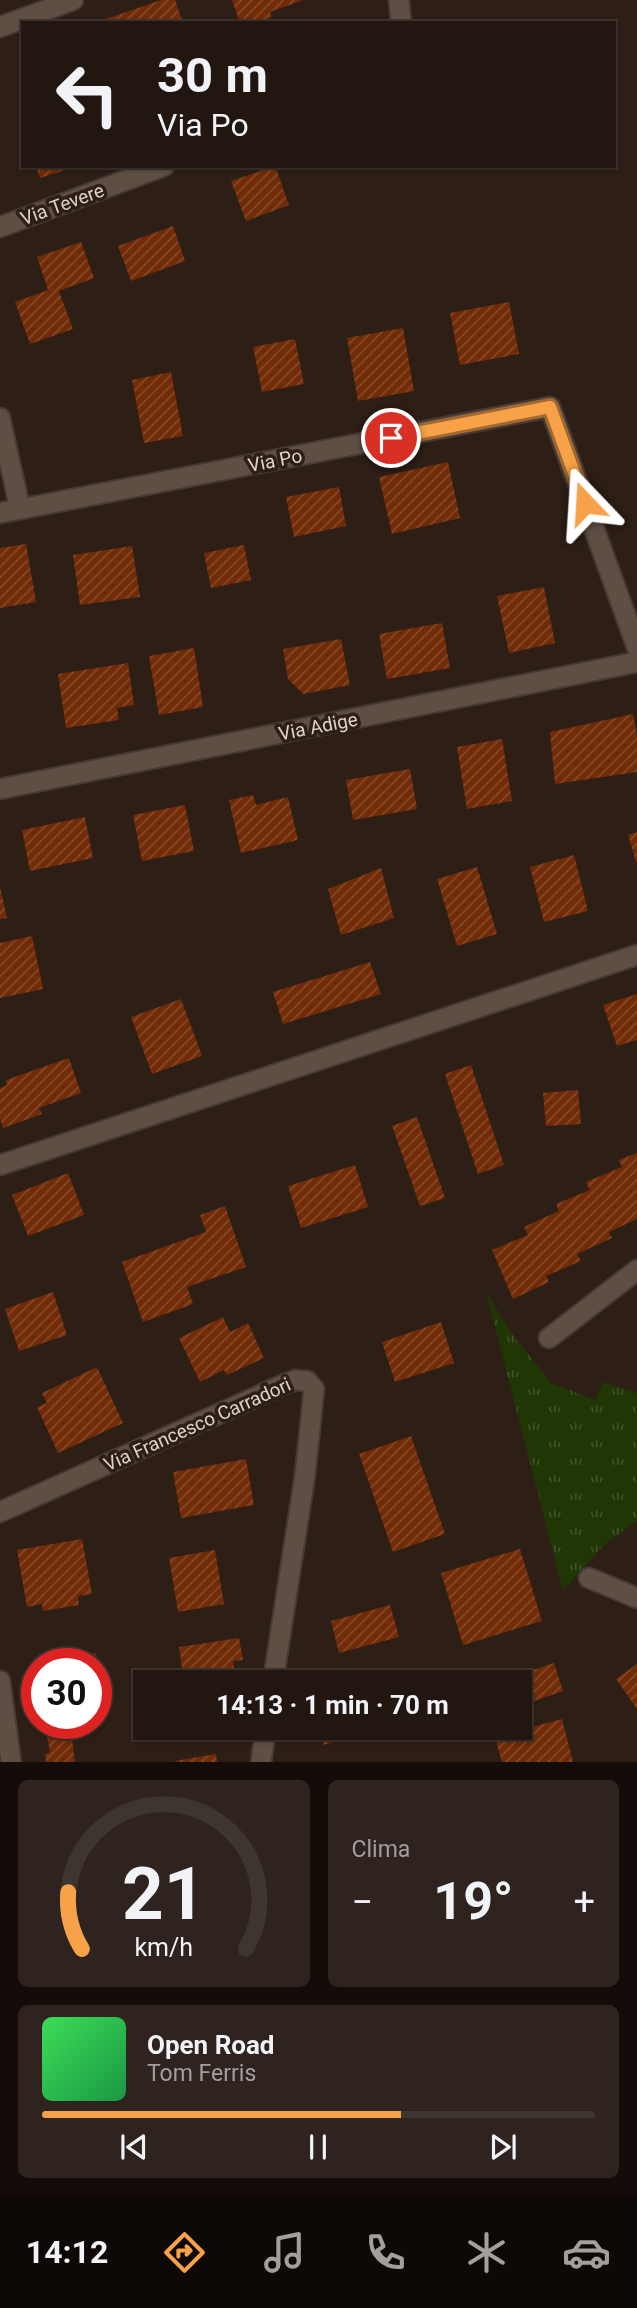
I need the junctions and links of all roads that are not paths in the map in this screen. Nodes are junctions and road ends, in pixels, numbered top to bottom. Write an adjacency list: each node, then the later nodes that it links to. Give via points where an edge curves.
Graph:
1 (73, 0): 4 (street)
2 (398, 0): 3 (street)
3 (401, 21)
4 (0, 27)
5 (159, 168): 6 (street, Via Tevere)
6 (0, 227)
7 (0, 418): 8 (street)
8 (20, 509): 9 (street, Via Po); 10 (street, Via Po, via 550,407)
9 (0, 513)
10 (637, 647)
11 (637, 662): 12 (street, Via Adige)
12 (0, 789)
13 (637, 955): 14 (street)
14 (0, 1165)
15 (637, 1270): 16 (street)
16 (549, 1338)
17 (0, 1512): 20 (street, Via Francesco Carradori, via 285,1384 307,1381 314,1389 305,1475)
18 (589, 1578): 19 (street)
19 (637, 1598)
20 (275, 1670)
21 (0, 1681): 23 (street)
22 (264, 1740): 24 (street)
23 (12, 1762)
24 (261, 1762)

